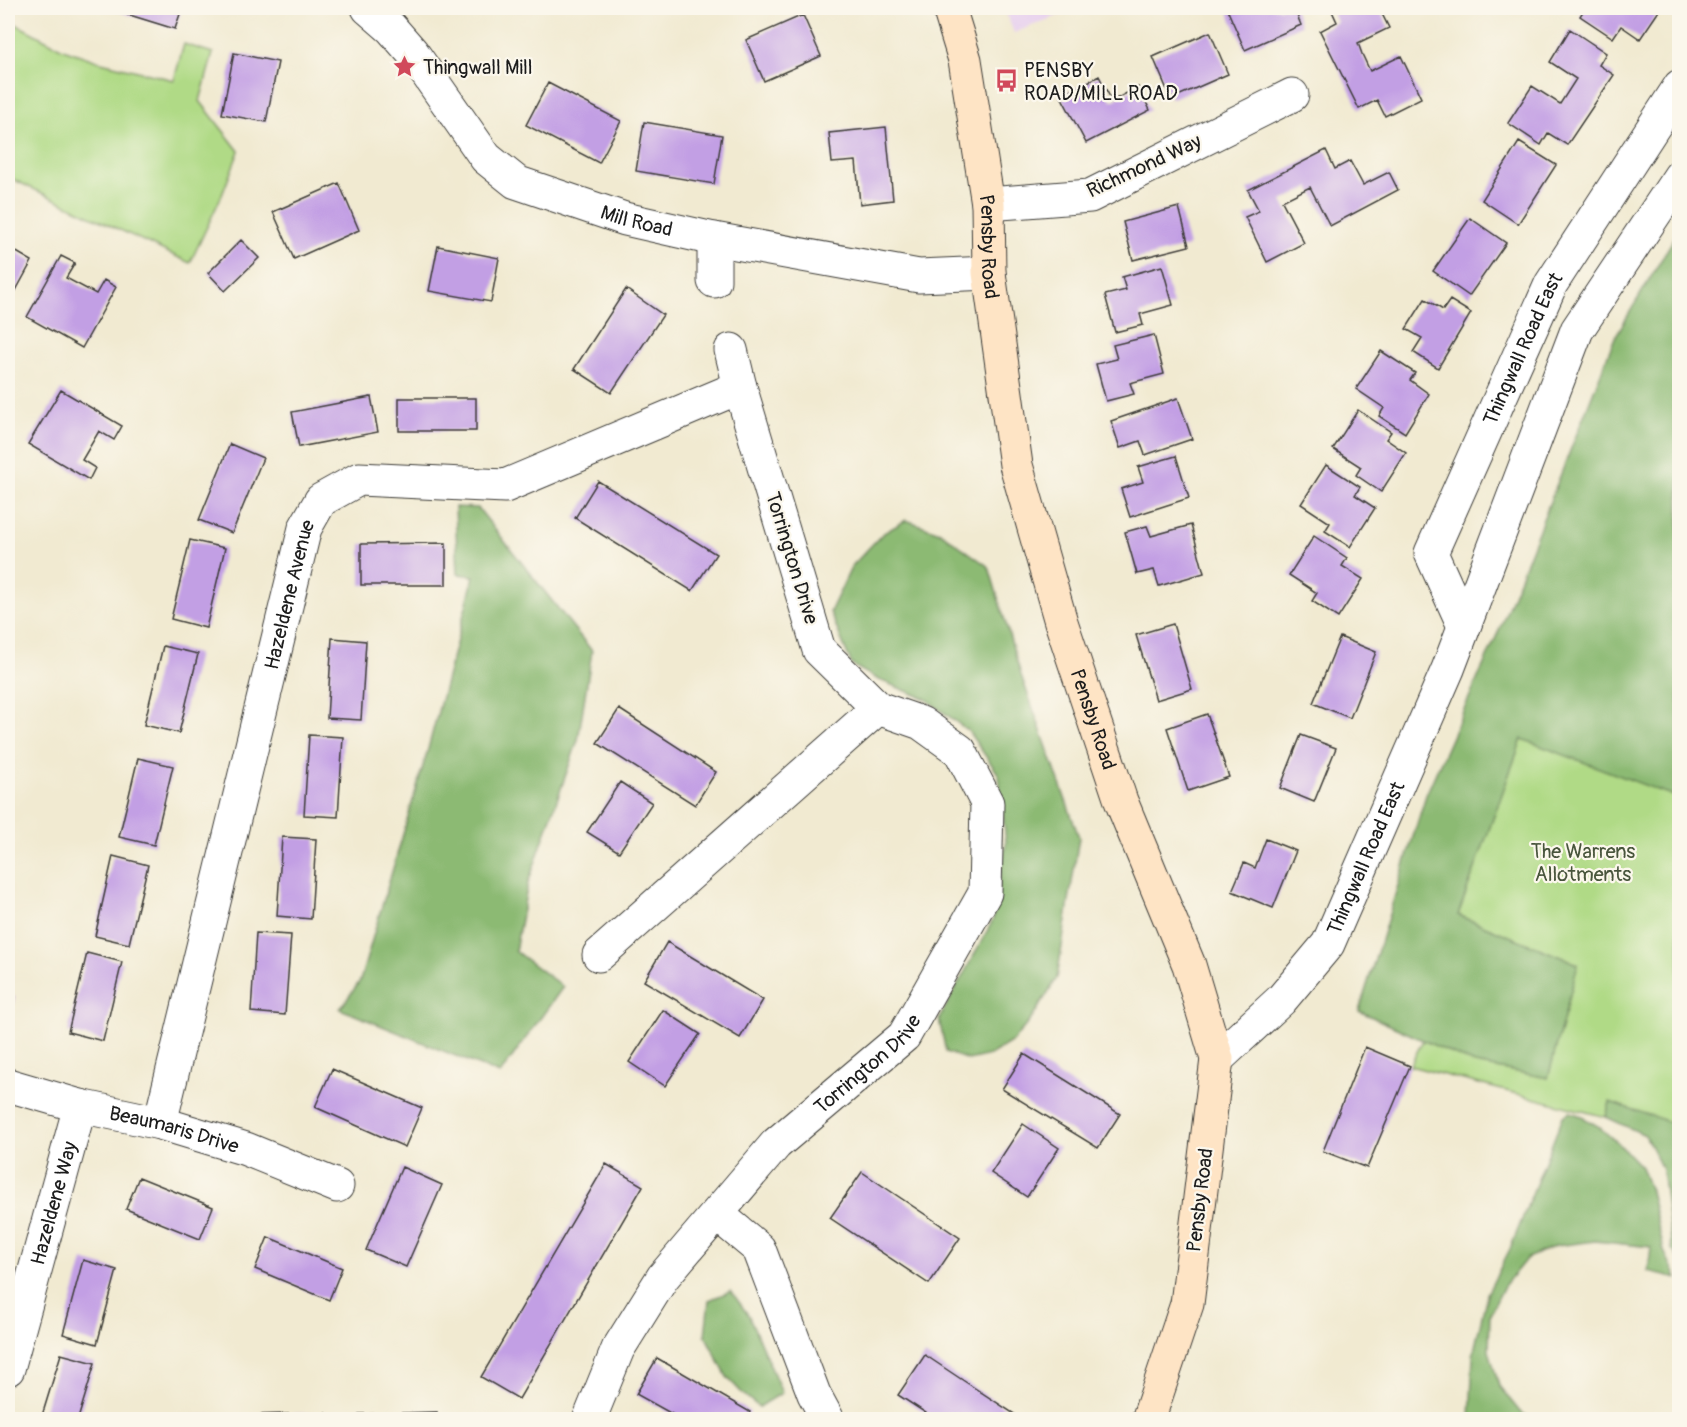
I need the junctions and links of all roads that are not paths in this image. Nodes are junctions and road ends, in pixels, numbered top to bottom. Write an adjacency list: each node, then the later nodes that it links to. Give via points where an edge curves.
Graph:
1 (368, 8): 7 (street, Mill Road, via 412,52 486,158 516,182 625,219)
2 (949, 8): 6 (main road, Pensby Road, via 965,60)
3 (1680, 86): 12 (street, Thingwall Road East, via 1551,284 1431,553)
4 (1292, 95): 6 (street, Richmond Way, via 1090,196)
5 (1680, 176): 12 (street, Thingwall Road East, via 1577,330)
6 (988, 204): 8 (main road, Pensby Road)
7 (714, 239): 8 (street, Mill Road, via 919,276); 9 (street)
8 (988, 273): 15 (main road, Pensby Road, via 1016,465 1061,622 1121,801 1189,965)
9 (714, 281)
10 (731, 350): 11 (street, Torrington Drive)
11 (740, 387): 13 (street, Torrington Drive, via 819,650); 18 (street, Hazeldene Avenue, via 505,486 359,478 321,500 305,528)
12 (1464, 626): 15 (street, Thingwall Road East, via 1328,944 1281,1000)
13 (878, 708): 14 (street); 20 (street, Torrington Drive, via 921,723 960,751 987,803 985,893 904,1036 776,1144)
14 (599, 955)
15 (1217, 1059): 24 (main road, Pensby Road, via 1187,1304)
16 (8, 1085): 17 (street, Beaumaris Drive)
17 (80, 1106): 18 (street, Beaumaris Drive); 21 (street, Hazeldene Way)
18 (160, 1123): 19 (street, Beaumaris Drive, via 246,1149)
19 (336, 1186)
20 (717, 1214): 22 (street, Torrington Drive, via 663,1277 618,1349); 23 (street, via 759,1249 814,1394)
21 (8, 1369)
22 (589, 1419)
23 (828, 1419)
24 (1148, 1419)

